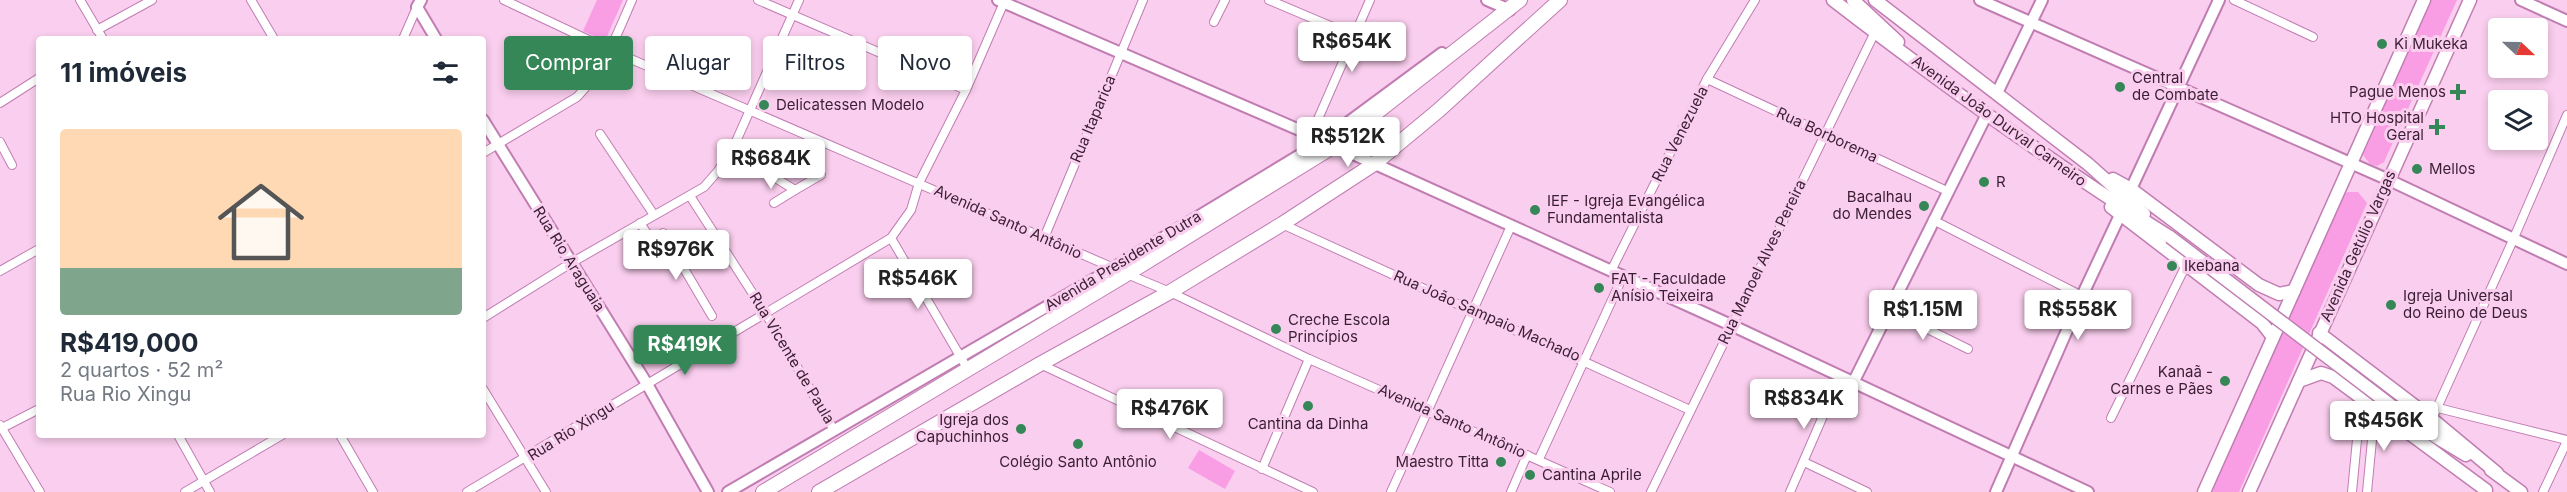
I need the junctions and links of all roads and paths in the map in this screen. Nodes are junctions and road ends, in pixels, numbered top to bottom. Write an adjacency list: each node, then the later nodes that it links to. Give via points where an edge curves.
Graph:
1 (80, 0): 34 (street)
2 (152, 0): 34 (street)
3 (251, 0): 35 (street)
4 (504, 0): 38 (street, Avenida Santo Antônio)
5 (632, 0): 39 (street)
6 (758, 0): 29 (street)
7 (799, 0): 29 (street)
8 (1143, 0): 44 (street, Rua Itaparica)
9 (1225, 0): 31 (street)
10 (1269, 0): 40 (street)
11 (1370, 0): 40 (street)
12 (1487, 0): 27 (street)
13 (1560, 0): 67 (highway)
14 (1755, 0): 48 (street, Rua Venezuela)
15 (1833, 0): 33 (main road, Avenida João Durval Carneiro)
16 (1875, 0): 28 (main road, Avenida João Durval Carneiro)
17 (1980, 0): 32 (street)
18 (2042, 0): 32 (street)
19 (2219, 0): 50 (street)
20 (2234, 0): 41 (street)
21 (2424, 0): 70 (main road)
22 (2470, 0): 72 (main road, Avenida Getúlio Vargas)
23 (2521, 0): 30 (street)
24 (1003, 1): 44 (street); 47 (street)
25 (1855, 1): 42 (main road); 45 (main road)
26 (419, 3): 36 (street); 37 (street)
27 (1515, 4): 63 (highway, Avenida Presidente Dutra)
28 (1890, 5): 42 (main road, Avenida João Durval Carneiro)
29 (793, 15): 43 (street); 55 (street)
30 (2567, 21)
31 (1214, 22)
32 (2031, 22): 50 (street); 53 (street)
33 (1875, 32): 45 (main road, Avenida João Durval Carneiro); 60 (street, Rua Manoel Alves Pereira)
34 (100, 36)
35 (272, 36)
36 (404, 36)
37 (435, 36)
38 (580, 36)
39 (616, 36)
40 (1354, 36): 61 (street)
41 (2313, 37)
42 (1924, 40): 53 (main road, Avenida João Durval Carneiro)
43 (878, 52)
44 (1121, 54): 61 (street); 89 (street, Rua Itaparica)
45 (1913, 58): 57 (main road, Avenida João Durval Carneiro)
46 (633, 60): 55 (street, Avenida Santo Antônio)
47 (972, 76)
48 (1707, 79): 60 (street, Rua Borborema); 98 (street, Rua Venezuela)
49 (36, 80): 54 (street)
50 (2179, 87): 70 (street); 75 (street)
51 (583, 90): 64 (street)
52 (966, 90): 73 (street)
53 (1997, 93): 68 (main road, Avenida João Durval Carneiro)
54 (0, 103)
55 (750, 110): 65 (street); 73 (street, Avenida Santo Antônio)
56 (2567, 115): 90 (street)
57 (1986, 116): 74 (main road, Avenida João Durval Carneiro); 77 (street)
58 (486, 125): 64 (street, Rua Rio Araguaia)
59 (600, 134): 80 (street)
60 (1824, 134): 77 (street, Rua Borborema); 111 (street, Rua Manoel Alves Pereira)
61 (1311, 135): 63 (street)
62 (0, 142): 69 (street)
63 (1329, 143): 67 (street); 96 (street, Avenida Presidente Dutra); 99 (highway, Avenida Presidente Dutra)
64 (497, 145): 66 (street); 93 (street, Rua Rio Araguaia)
65 (734, 146): 76 (street, via 740,156); 78 (street, via 718,171)
66 (486, 151)
67 (1374, 164): 84 (highway); 85 (street)
68 (2088, 164): 75 (main road); 87 (main road, Avenida João Durval Carneiro)
69 (12, 165)
70 (2350, 165): 72 (street); 103 (main road)
71 (821, 175): 76 (street)
72 (2389, 180): 90 (street); 112 (main road, Avenida Getúlio Vargas)
73 (919, 183): 88 (street, via 911,210); 89 (street, Avenida Santo Antônio)
74 (2086, 184): 81 (main road); 87 (main road, Avenida João Durval Carneiro)
75 (2131, 189): 101 (main road)
76 (795, 190): 79 (street)
77 (1947, 191): 82 (street)
78 (690, 195): 80 (street); 108 (street, Rua Vicente de Paula)
79 (774, 203)
80 (654, 215): 83 (street)
81 (2120, 215): 95 (main road); 104 (street)
82 (1933, 220): 104 (street); 107 (street)
83 (640, 224): 91 (street, via 652,242); 93 (street)
84 (1282, 224): 102 (highway); 106 (street, Rua João Sampaio Machado)
85 (1511, 226): 98 (street); 106 (street)
86 (663, 233): 91 (street)
87 (2170, 237): 135 (main road, Avenida João Durval Carneiro, bridge)
88 (891, 238): 108 (street, Rua Rio Xingu); 116 (street)
89 (1044, 238): 96 (street, Avenida Santo Antônio)
90 (2513, 240): 94 (street); 133 (street)
91 (671, 247): 110 (street)
92 (36, 251): 97 (street)
93 (571, 263): 109 (street); 125 (street, Rua Rio Araguaia)
94 (2567, 264)
95 (2186, 265): 105 (main road); 134 (street)
96 (1113, 268): 99 (street, Avenida Santo Antônio); 116 (street, Avenida Presidente Dutra)
97 (0, 271)
98 (1611, 271): 100 (street)
99 (1127, 274): 102 (street, Avenida Santo Antônio); 120 (highway, Avenida Presidente Dutra)
100 (1623, 276): 111 (street); 118 (street)
101 (2259, 285): 103 (main road, via 2279,294); 105 (main road, via 2257,298 2251,304)
102 (1170, 291): 117 (street, Avenida Santo Antônio); 119 (highway)
103 (2294, 291): 113 (main road)
104 (2082, 296): 143 (street)
105 (2238, 304): 113 (main road)
106 (1474, 310): 118 (street, Rua João Sampaio Machado); 132 (street)
107 (1889, 310): 114 (street); 124 (street)
108 (766, 314): 125 (street, Rua Rio Xingu); 137 (street, Rua Vicente de Paula)
109 (486, 316)
110 (712, 316)
111 (1731, 325): 121 (street); 131 (street, Rua Manoel Alves Pereira)
112 (2319, 333): 115 (main road, Avenida João Durval Carneiro); 123 (main road, Avenida Getúlio Vargas)
113 (2273, 337): 172 (main road)
114 (1968, 349)
115 (2344, 355): 122 (main road, via 2335,356 2330,363); 133 (main road, Avenida João Durval Carneiro)
116 (959, 356): 120 (street); 127 (street, Avenida Presidente Dutra)
117 (1310, 359): 132 (street, Avenida Santo Antônio); 148 (street)
118 (1585, 360): 131 (street, Rua João Sampaio Machado); 145 (street)
119 (1040, 364): 148 (street); 162 (highway)
120 (967, 368): 127 (highway, Avenida Presidente Dutra)
121 (1840, 377): 124 (street); 147 (street)
122 (2333, 377): 123 (main road, via 2321,373); 128 (main road, Avenida João Durval Carneiro)
123 (2299, 381): 173 (main road, Avenida Getúlio Vargas)
124 (1853, 383): 143 (street)
125 (647, 384): 144 (street, Rua Rio Xingu); 159 (street, Rua Rio Araguaia)
126 (486, 394): 144 (street)
127 (909, 396): 137 (street, Avenida Presidente Dutra); 150 (highway, Avenida Presidente Dutra)
128 (2361, 398): 129 (main road, Avenida João Durval Carneiro); 174 (street)
129 (2375, 409): 152 (main road, Avenida João Durval Carneiro); 175 (street)
130 (36, 410): 136 (street)
131 (1690, 410): 167 (street, Rua Manoel Alves Pereira)
132 (1428, 411): 142 (street, Avenida Santo Antônio); 164 (street)
133 (2435, 413): 141 (street); 149 (main road, Avenida João Durval Carneiro)
134 (2111, 418)
135 (2418, 426): 149 (main road, Avenida João Durval Carneiro); 152 (main road, Avenida João Durval Carneiro)
136 (1, 427): 153 (street)
137 (834, 430): 146 (street, Avenida Presidente Dutra)
138 (180, 438): 151 (street)
139 (277, 438): 151 (street)
140 (342, 438): 156 (street)
141 (2567, 440): 177 (street)
142 (1527, 454): 145 (street, Avenida Santo Antônio); 165 (street)
143 (2012, 455): 170 (street); 171 (street)
144 (526, 459): 157 (street, Rua Rio Xingu); 158 (street)
145 (1539, 459): 166 (street, Avenida Santo Antônio)
146 (781, 461): 150 (street); 160 (street, Avenida Presidente Dutra)
147 (1804, 462): 168 (street); 169 (street)
148 (1262, 469): 163 (street)
149 (2497, 473): 176 (main road, Avenida João Durval Carneiro)
150 (788, 477): 161 (highway, Avenida Presidente Dutra)
151 (205, 482): 154 (street); 155 (street)
152 (2487, 491)
153 (40, 492)
154 (185, 492)
155 (210, 492)
156 (373, 492)
157 (467, 492)
158 (546, 492)
159 (708, 492)
160 (728, 492)
161 (763, 492)
162 (819, 492)
163 (1313, 492)
164 (1391, 492)
165 (1511, 492)
166 (1610, 492)
167 (1651, 492)
168 (1791, 492)
169 (1867, 492)
170 (1996, 492)
171 (2087, 492)
172 (2204, 492)
173 (2249, 492)
174 (2352, 492)
175 (2367, 492)
176 (2522, 492)
177 (2542, 492)

